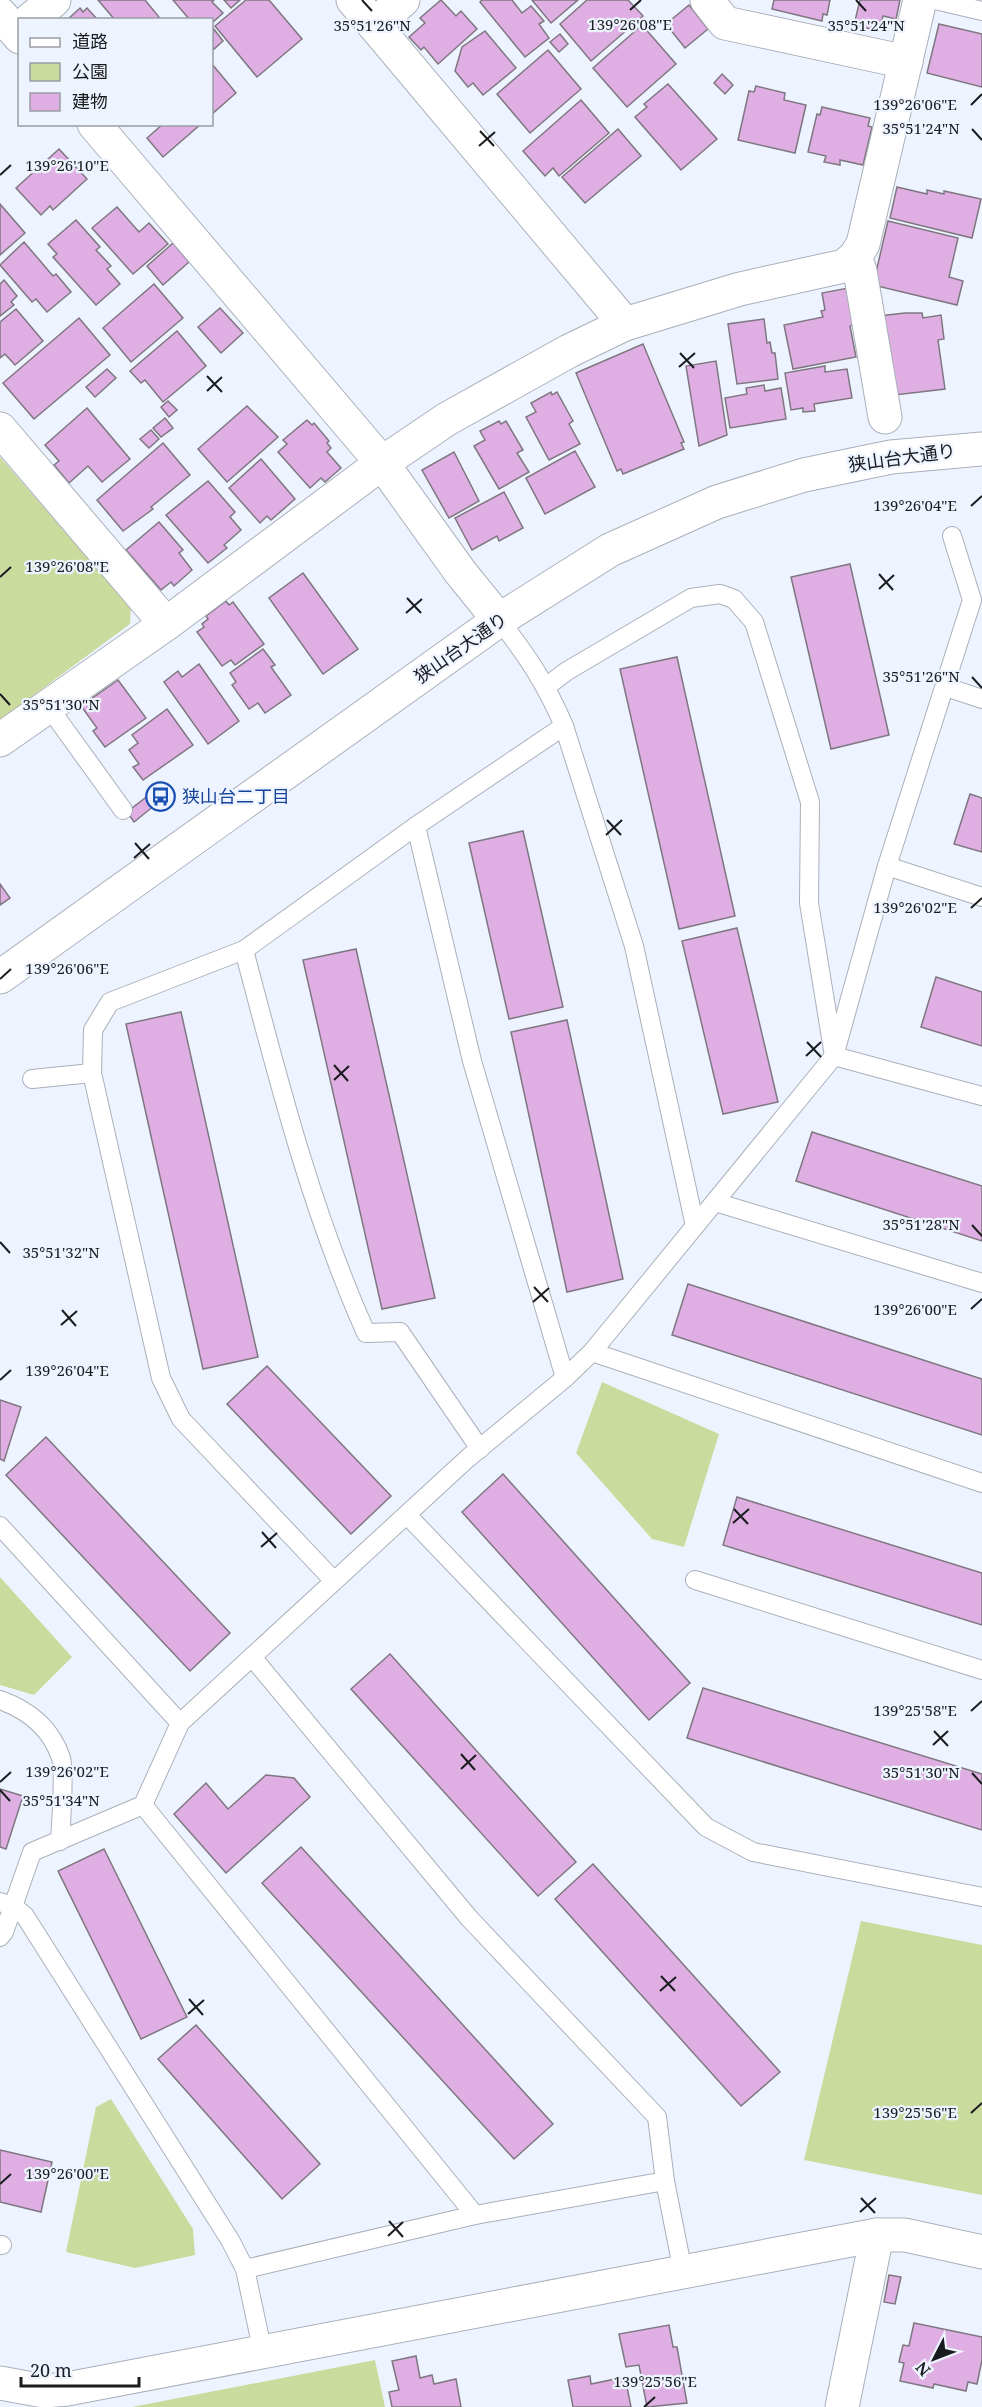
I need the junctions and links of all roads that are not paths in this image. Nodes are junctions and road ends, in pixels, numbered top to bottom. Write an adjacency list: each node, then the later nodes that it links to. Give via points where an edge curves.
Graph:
1 (54, 0): 8 (street)
2 (353, 0): 9 (street)
3 (403, 0): 9 (street)
4 (707, 0): 10 (street, via 725,23)
5 (920, 0): 10 (street)
6 (935, 0): 7 (lane)
7 (982, 11)
8 (29, 18)
9 (374, 25): 13 (street)
10 (906, 62): 12 (street, via 869,223)
11 (96, 126): 17 (street)
12 (855, 257): 13 (street, via 844,266 740,289); 14 (street)
13 (626, 324): 17 (street, via 447,419)
14 (885, 417)
15 (0, 429): 20 (street)
16 (982, 448): 19 (street, 狭山台大通り, via 891,457 815,472 717,502 610,550)
17 (382, 464): 19 (street); 20 (street)
18 (952, 536): 22 (lane, via 972,600)
19 (499, 620): 21 (lane); 32 (street, 狭山台大通り)
20 (166, 624): 24 (street)
21 (547, 686): 25 (lane); 33 (lane, via 691,598 720,594 734,599 754,622 810,802 809,903)
22 (946, 687): 23 (lane); 29 (lane)
23 (982, 699)
24 (48, 706): 26 (street); 27 (lane)
25 (564, 726): 28 (lane); 38 (lane, via 634,946)
26 (0, 740)
27 (123, 810)
28 (416, 826): 31 (lane); 41 (lane, via 472,1061)
29 (887, 866): 30 (lane); 33 (lane)
30 (982, 897)
31 (244, 950): 34 (lane, via 110,1002 93,1030); 42 (lane, via 286,1112 366,1333 400,1332)
32 (0, 977)
33 (834, 1056): 36 (lane); 37 (lane)
34 (92, 1073): 35 (lane); 47 (lane, via 161,1378 181,1419)
35 (32, 1079)
36 (982, 1096)
37 (715, 1202): 38 (lane); 39 (lane)
38 (695, 1226): 40 (lane)
39 (982, 1282)
40 (592, 1352): 41 (lane); 43 (lane)
41 (565, 1378): 42 (lane)
42 (480, 1449): 44 (lane)
43 (982, 1483)
44 (407, 1515): 47 (lane); 54 (lane, via 706,1827 753,1852)
45 (0, 1526): 51 (lane)
46 (695, 1580): 49 (lane)
47 (334, 1581): 48 (lane)
48 (252, 1657): 51 (lane); 57 (lane, via 469,1918 657,2117)
49 (982, 1670)
50 (0, 1700): 53 (lane, via 40,1722 62,1759)
51 (180, 1723): 52 (lane)
52 (143, 1805): 53 (lane); 58 (lane)
53 (60, 1841): 55 (lane, via 32,1852)
54 (982, 1897)
55 (6, 1904): 56 (lane); 61 (lane, via 25,1916 32,1926)
56 (0, 1936)
57 (665, 2181): 58 (lane); 62 (lane)
58 (475, 2215): 61 (lane)
59 (877, 2235): 60 (street, via 905,2235); 62 (street); 66 (street)
60 (982, 2252)
61 (245, 2269): 63 (lane)
62 (683, 2272): 63 (street)
63 (263, 2353): 65 (street)
64 (0, 2383): 65 (street)
65 (66, 2398)
66 (842, 2407)

